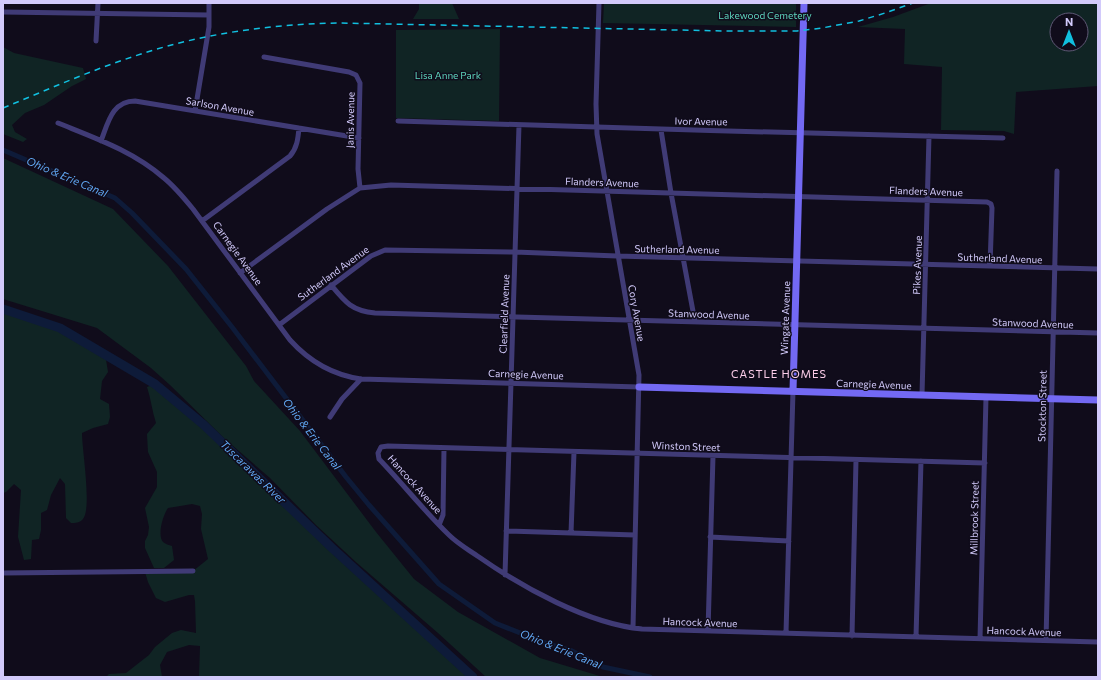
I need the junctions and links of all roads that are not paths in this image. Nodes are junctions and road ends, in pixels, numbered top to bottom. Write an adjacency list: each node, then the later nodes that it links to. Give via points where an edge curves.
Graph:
1 (98, 3): 6 (street)
2 (209, 3): 7 (street)
3 (599, 3): 14 (street, Cory Avenue)
4 (804, 3): 17 (street, Wingate Avenue)
5 (3, 12): 6 (street)
6 (98, 14): 7 (street); 8 (street)
7 (209, 15): 10 (street)
8 (96, 41)
9 (264, 57): 19 (street, Janis Avenue, via 354,74 360,83)
10 (195, 111): 15 (street, Sarlson Avenue); 21 (street, Sarlson Avenue, via 135,101 127,102 113,111)
11 (398, 121): 13 (street, Ivor Avenue)
12 (58, 123): 21 (street, Carnegie Avenue)
13 (519, 125): 14 (street, Ivor Avenue); 24 (street, Clearfield Avenue)
14 (596, 126): 16 (street, Ivor Avenue); 25 (street, Cory Avenue)
15 (299, 128): 19 (street, Sarlson Avenue); 29 (street, via 297,144 290,156)
16 (661, 130): 17 (street, Ivor Avenue); 26 (street)
17 (801, 132): 18 (street, Ivor Avenue); 27 (street, Wingate Avenue)
18 (929, 136): 20 (street, Ivor Avenue); 28 (street, Pikes Avenue)
19 (359, 138): 23 (street, Janis Avenue)
20 (1003, 138)
21 (101, 141): 29 (street, Carnegie Avenue, via 120,149 156,172 180,194)
22 (1057, 171): 36 (street, Stockton Street)
23 (360, 188): 24 (street, Flanders Avenue, via 391,185); 38 (street, Flanders Avenue)
24 (517, 188): 25 (street, Flanders Avenue); 30 (street, Clearfield Avenue)
25 (606, 191): 26 (street, Flanders Avenue); 31 (street, Cory Avenue)
26 (671, 193): 27 (street, Flanders Avenue); 32 (street)
27 (798, 197): 28 (street, Flanders Avenue); 33 (street, Wingate Avenue)
28 (928, 200): 34 (street, Pikes Avenue); 35 (street, Flanders Avenue, via 990,204)
29 (202, 221): 38 (street, Carnegie Avenue)
30 (515, 252): 31 (street, Sutherland Avenue); 39 (street, Sutherland Avenue, via 380,250); 40 (street, Clearfield Avenue)
31 (617, 256): 32 (street, Sutherland Avenue); 41 (street, Cory Avenue)
32 (683, 258): 33 (street, Sutherland Avenue); 42 (street)
33 (796, 261): 34 (street, Sutherland Avenue); 44 (street, Wingate Avenue)
34 (926, 264): 35 (street, Sutherland Avenue); 45 (street, Pikes Avenue)
35 (990, 266): 36 (street, Sutherland Avenue)
36 (1054, 268): 37 (street, Sutherland Avenue); 46 (street, Stockton Street)
37 (1098, 269)
38 (240, 273): 43 (street, Carnegie Avenue)
39 (331, 285): 40 (street, Stanwood Avenue, via 345,302 364,312); 43 (street, Sutherland Avenue)
40 (513, 317): 41 (street, Stanwood Avenue); 49 (street, Clearfield Avenue)
41 (629, 320): 42 (street, Stanwood Avenue); 50 (street, Cory Avenue, via 639,375)
42 (695, 322): 44 (street, Stanwood Avenue)
43 (279, 325): 48 (street, Carnegie Avenue, via 310,359 336,373)
44 (795, 325): 45 (street, Stanwood Avenue); 51 (street, Wingate Avenue)
45 (924, 329): 46 (street, Stanwood Avenue); 52 (street, Pikes Avenue)
46 (1052, 332): 47 (street, Stanwood Avenue); 54 (street, Stockton Street)
47 (1098, 333)
48 (361, 379): 49 (street, Carnegie Avenue); 56 (street, via 342,399)
49 (510, 384): 50 (street, Carnegie Avenue); 59 (street, Clearfield Avenue)
50 (638, 387): 51 (street, Carnegie Avenue); 61 (street, Cory Avenue)
51 (793, 391): 52 (street, Carnegie Avenue); 63 (street, Wingate Avenue)
52 (922, 395): 53 (street, Carnegie Avenue)
53 (986, 397): 54 (street, Carnegie Avenue); 66 (street, Millbrook Street)
54 (1051, 399): 55 (street, Carnegie Avenue); 82 (street, Stockton Street)
55 (1098, 400)
56 (330, 417)
57 (388, 446): 58 (street, Winston Street); 67 (street, Hancock Avenue, via 379,450 379,459)
58 (444, 448): 59 (street, Winston Street); 67 (street, via 443,515)
59 (508, 450): 60 (street, Winston Street); 68 (street, Clearfield Avenue)
60 (574, 452): 61 (street, Winston Street); 69 (street)
61 (638, 454): 62 (street, Winston Street); 70 (street, Cory Avenue)
62 (713, 456): 63 (street, Winston Street); 71 (street)
63 (791, 457): 64 (street, Winston Street); 72 (street, Wingate Avenue)
64 (856, 460): 65 (street, Winston Street); 79 (street)
65 (920, 461): 66 (street, Winston Street); 80 (street)
66 (985, 463): 81 (street, Millbrook Street)
67 (439, 525): 75 (street, Hancock Avenue, via 453,539)
68 (506, 531): 69 (street); 75 (street, Clearfield Avenue)
69 (571, 533): 70 (street)
70 (635, 535): 76 (street, Cory Avenue)
71 (710, 537): 72 (street); 77 (street)
72 (789, 541): 78 (street, Wingate Avenue)
73 (193, 571): 74 (street)
74 (3, 573)
75 (504, 575): 76 (street, Hancock Avenue, via 578,612)
76 (633, 628): 77 (street, Hancock Avenue)
77 (708, 631): 78 (street, Hancock Avenue)
78 (786, 633): 79 (street, Hancock Avenue)
79 (852, 636): 80 (street, Hancock Avenue)
80 (916, 637): 81 (street, Hancock Avenue)
81 (980, 639): 82 (street, Hancock Avenue)
82 (1046, 641): 83 (street, Hancock Avenue)
83 (1098, 642)

